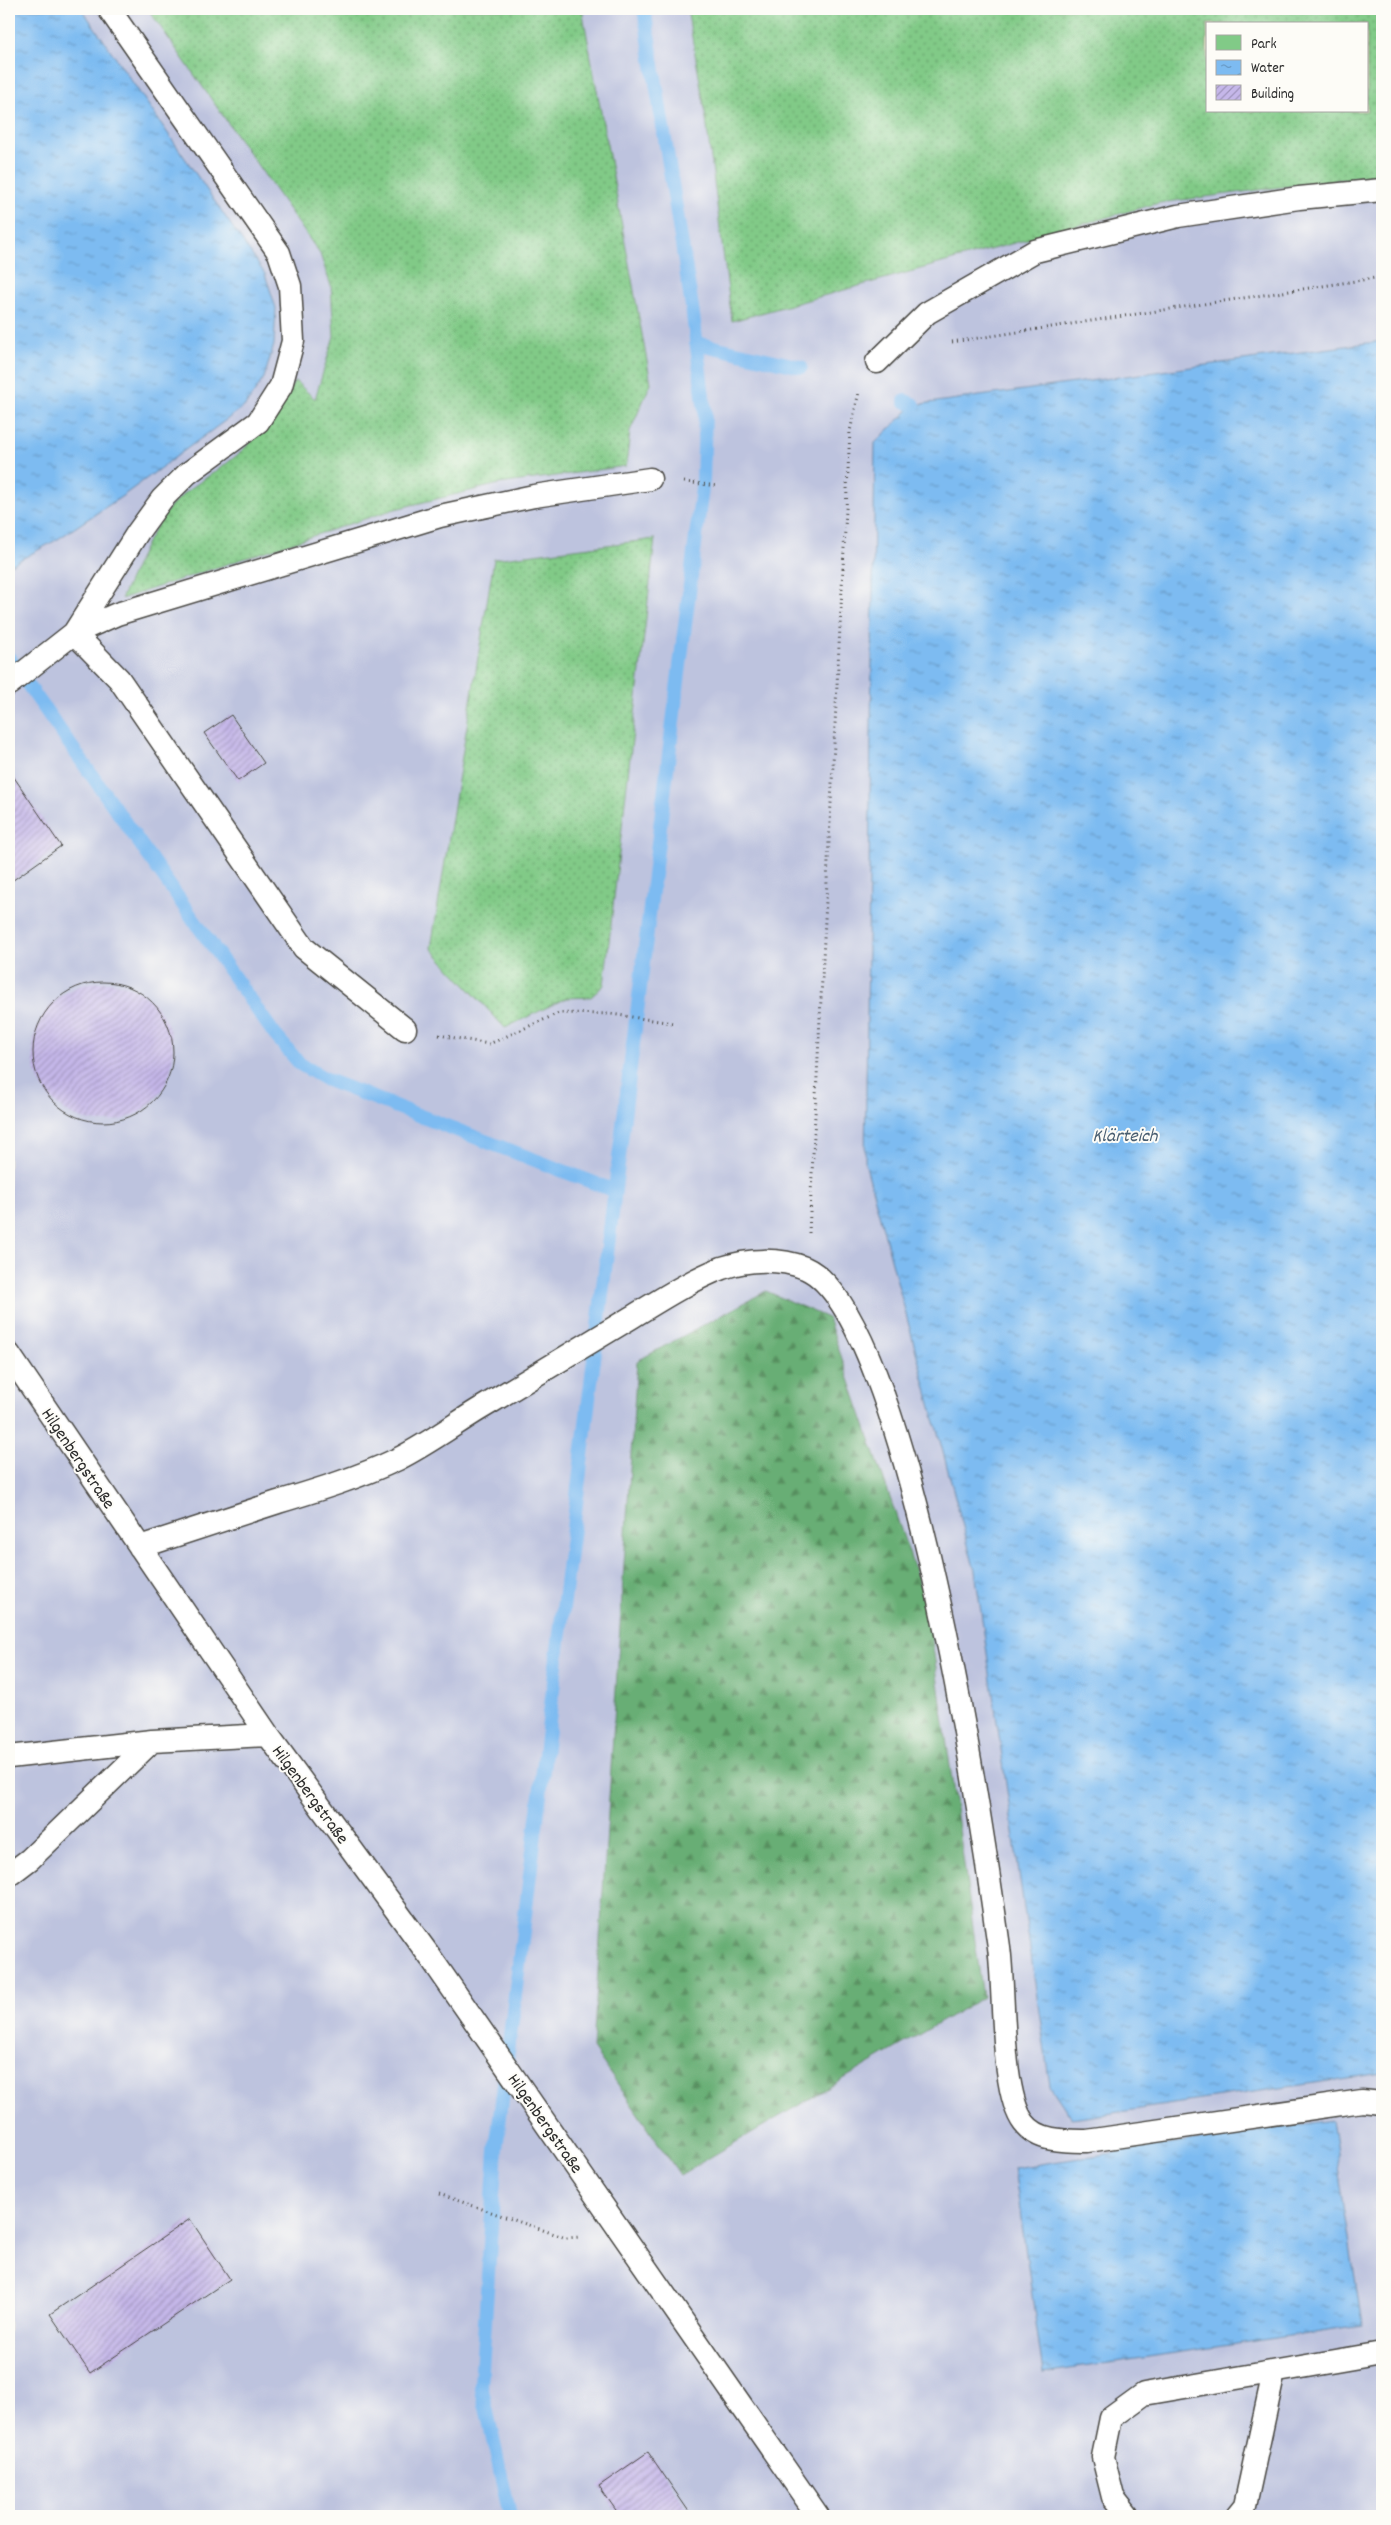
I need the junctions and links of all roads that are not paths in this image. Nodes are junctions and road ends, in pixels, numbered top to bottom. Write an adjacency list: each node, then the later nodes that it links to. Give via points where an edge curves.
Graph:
1 (109, 9): 5 (lane, via 278,253 290,286 293,341 281,386 258,422 187,474 162,499)
2 (1382, 190): 3 (lane, via 1178,216 1034,251 928,313)
3 (876, 362)
4 (650, 479): 5 (lane, via 534,496 440,516 117,614)
5 (74, 633): 6 (lane); 7 (lane, via 118,679 304,948)
6 (9, 684)
7 (405, 1029)
8 (9, 1354): 9 (lane, Hilgenbergstraße)
9 (140, 1547): 10 (lane, Hilgenbergstraße); 14 (lane, via 330,1486 399,1458 659,1301 722,1268 774,1260 807,1269 821,1279 848,1313 868,1354 914,1496 951,1654 1000,1951 1009,2074 1015,2108 1026,2128 1055,2141 1087,2141 1362,2101)
10 (268, 1735): 11 (lane, Hilgenbergstraße); 17 (lane, Hilgenbergstraße, via 431,1958)
11 (152, 1741): 12 (lane, Hilgenbergstraße); 13 (lane, via 30,1858)
12 (9, 1757)
13 (9, 1874)
14 (1382, 2103)
15 (1382, 2353): 16 (lane)
16 (1274, 2372): 18 (lane, via 1144,2394 1111,2418 1103,2457 1113,2497); 19 (lane, via 1245,2506)
17 (818, 2516)
18 (1128, 2516)
19 (1237, 2516)

